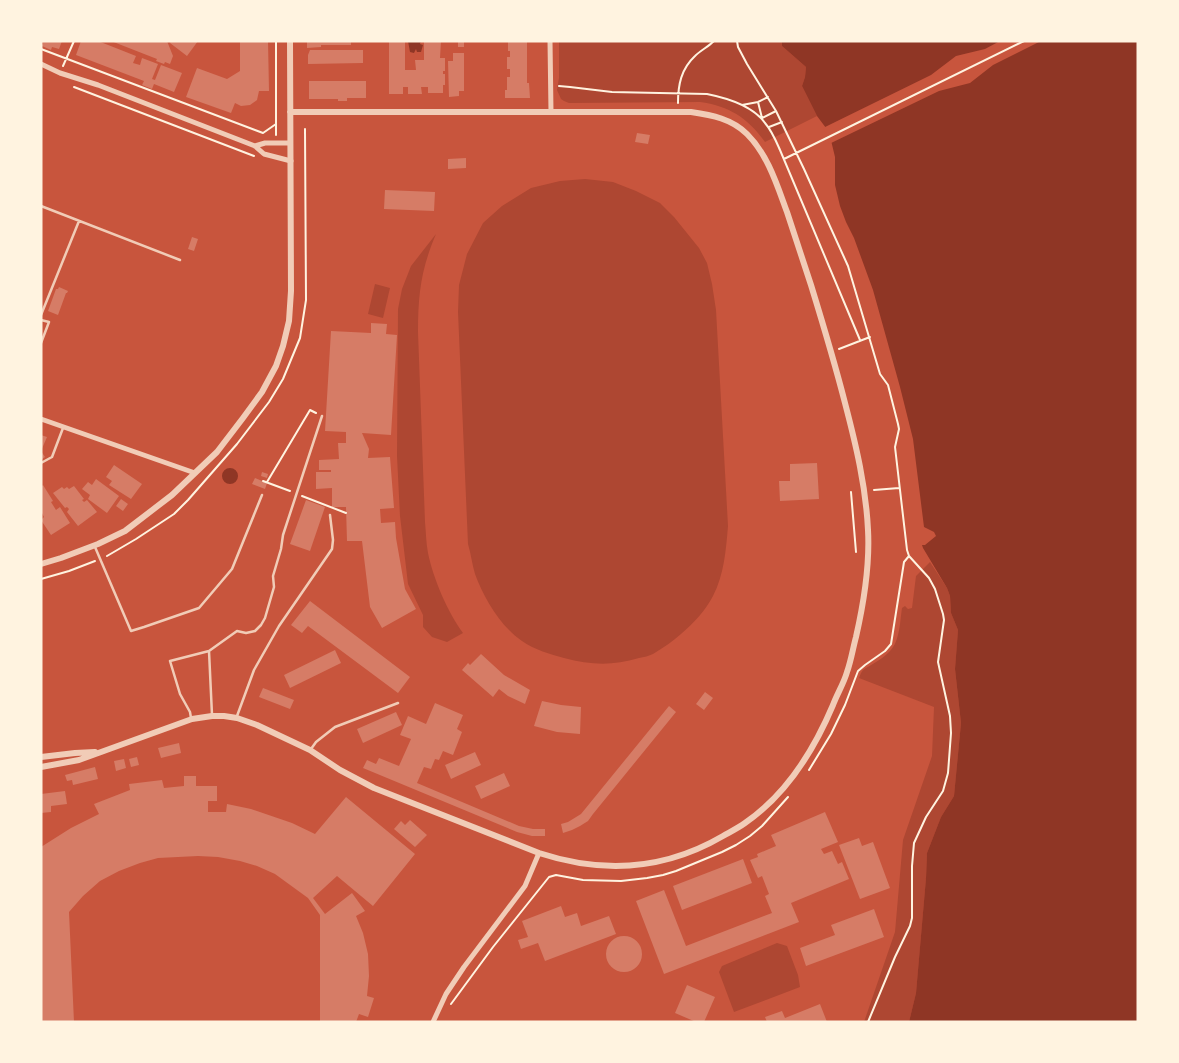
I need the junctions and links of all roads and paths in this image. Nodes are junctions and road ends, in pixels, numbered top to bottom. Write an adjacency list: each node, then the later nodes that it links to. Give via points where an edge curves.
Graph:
1 (74, 41): 9 (path)
2 (276, 41): 24 (path)
3 (290, 41): 20 (street)
4 (550, 41): 21 (street)
5 (714, 41): 14 (path, via 687,65)
6 (737, 41): 15 (path)
7 (1024, 41): 33 (path)
8 (41, 48): 9 (path)
9 (67, 59): 11 (path); 24 (path, via 263,133)
10 (41, 64): 30 (street)
11 (63, 66)
12 (66, 84): 32 (path)
13 (557, 86): 14 (path, via 612,92)
14 (678, 93): 17 (path); 18 (path, via 715,96)
15 (768, 97): 16 (path); 19 (path)
16 (758, 102): 18 (path); 22 (path)
17 (678, 103)
18 (742, 106): 22 (path)
19 (776, 111): 22 (path); 23 (path)
20 (290, 112): 21 (street); 31 (street)
21 (551, 112): 43 (street, via 691,112 715,116 746,133 766,160 780,194)
22 (762, 118): 25 (path)
23 (782, 122): 25 (path); 40 (path, via 848,266)
24 (276, 124): 26 (path)
25 (769, 128): 33 (path)
26 (276, 129): 27 (path); 29 (path)
27 (282, 129)
28 (305, 129): 61 (path, via 306,300 300,338 283,378 237,444 174,514)
29 (276, 134)
30 (255, 146): 31 (street, via 265,143); 34 (street, via 264,154)
31 (290, 146): 34 (street)
32 (257, 157)
33 (784, 158): 41 (path)
34 (291, 161): 49 (street, via 291,291 283,346 262,392 244,418)
35 (41, 206): 36 (lane)
36 (79, 221): 37 (lane); 38 (lane)
37 (180, 260)
38 (41, 315)
39 (41, 320): 42 (lane, via 49,322)
40 (870, 337): 41 (path); 50 (path, via 898,424 895,447)
41 (860, 340): 43 (path)
42 (41, 342)
43 (832, 352): 75 (street, via 860,464 867,513 868,552 862,611 847,673 810,751 770,803 746,823 677,857 624,866 582,864)
44 (310, 410): 53 (path, via 265,481)
45 (322, 416): 64 (lane, via 283,535 273,576 274,587 261,625 255,631 237,631)
46 (41, 419): 47 (street)
47 (64, 427): 48 (lane, via 52,457); 49 (street)
48 (41, 463)
49 (195, 473): 58 (street, via 151,513 126,531)
50 (899, 488): 51 (path); 60 (path)
51 (874, 490)
52 (851, 492): 59 (path)
53 (294, 493)
54 (262, 495): 61 (lane, via 232,569 199,608 131,631)
55 (303, 496): 56 (path)
56 (346, 513)
57 (330, 515): 67 (lane, via 332,549 278,626 254,670)
58 (94, 546): 61 (lane); 62 (street)
59 (856, 552)
60 (910, 556): 73 (path, via 904,562 891,644 858,671 831,734); 78 (path, via 929,578 943,614 938,662 950,716 948,773 943,791 914,843 910,926)
61 (100, 559): 63 (path)
62 (41, 564)
63 (41, 579)
64 (209, 651): 66 (lane); 68 (lane, via 170,661)
65 (398, 703): 69 (lane, via 335,727)
66 (212, 716): 67 (street); 68 (street)
67 (237, 718): 69 (street)
68 (192, 719): 70 (street)
69 (310, 750): 75 (street, via 374,788)
70 (101, 752): 71 (street); 72 (street, via 80,760)
71 (41, 757)
72 (41, 767)
73 (806, 774)
74 (790, 794): 76 (path, via 762,826 743,840 663,876 621,880 550,877)
75 (540, 853): 77 (street, via 525,886 464,967)
76 (450, 1005)
77 (433, 1022)
78 (868, 1022)

